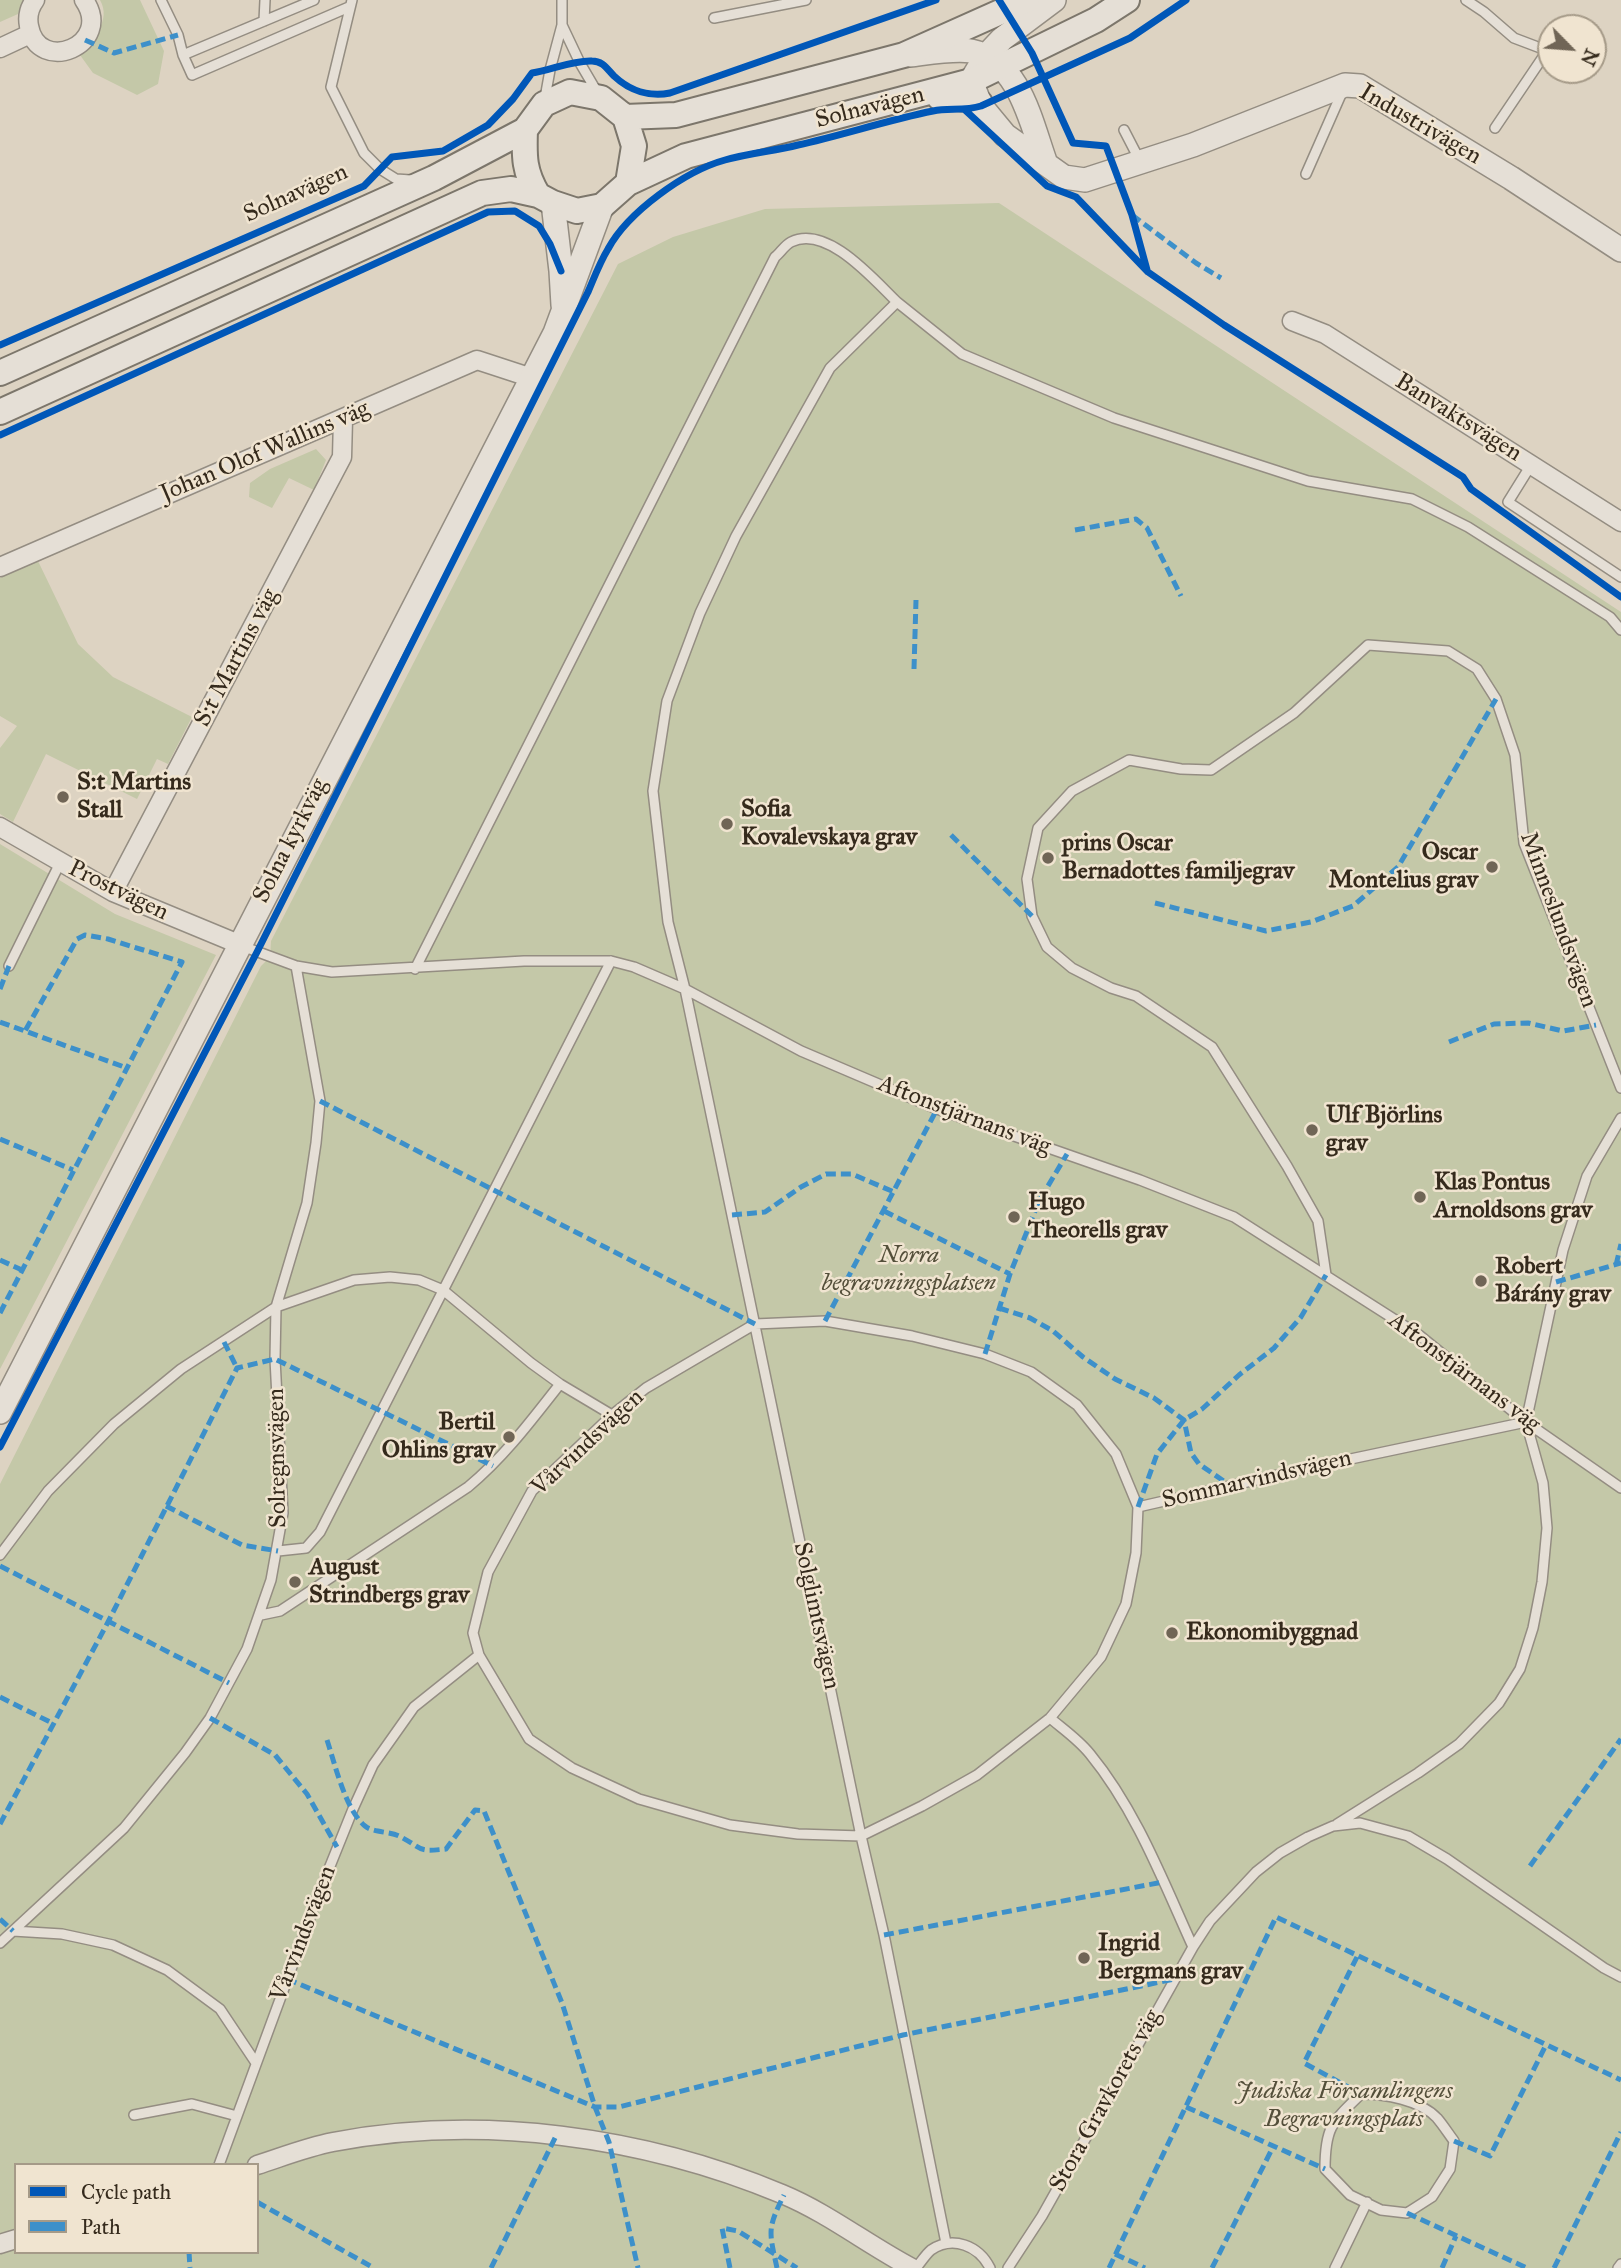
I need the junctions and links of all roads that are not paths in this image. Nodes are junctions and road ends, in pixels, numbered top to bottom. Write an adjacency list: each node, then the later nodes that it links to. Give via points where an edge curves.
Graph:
1 (35, 0): 16 (street, via 27,18)
2 (84, 0): 16 (street, via 91,28 76,48 49,51)
3 (161, 0): 19 (lane)
4 (265, 0): 14 (lane)
5 (314, 0): 14 (lane)
6 (562, 0): 15 (lane)
7 (806, 0): 13 (lane)
8 (1027, 0): 20 (main road, Solnavägen)
9 (1054, 0): 21 (street, via 1016,27)
10 (1127, 0): 21 (main road, Solnavägen, via 1096,20)
11 (1466, 0): 17 (lane, via 1514,38)
12 (350, 4): 19 (lane, via 192,75); 34 (lane, via 331,87 364,152 380,169 396,179)
13 (714, 18)
14 (264, 21): 19 (lane)
15 (562, 25): 25 (lane); 26 (lane)
16 (30, 34): 18 (street)
17 (1537, 47)
18 (0, 48)
19 (183, 55)
20 (904, 55): 21 (street, via 968,50); 27 (main road, Solnavägen, via 676,114)
21 (994, 61): 24 (main road, Solnavägen); 32 (street, via 1019,90)
22 (1537, 69): 28 (lane)
23 (1345, 85): 31 (street, Industrivägen); 33 (lane); 38 (street, Industrivägen, via 1373,92)
24 (975, 92): 32 (street, Industrivägen, via 1005,135); 35 (main road, Solnavägen, via 904,100 686,156)
25 (601, 98): 26 (main road, via 570,92); 27 (main road)
26 (544, 104): 29 (main road, Solnavägen)
27 (625, 117): 35 (main road, via 634,146)
28 (1495, 128)
29 (525, 130): 34 (main road, Solnavägen); 36 (main road, via 523,157 529,180)
30 (1124, 130): 31 (lane)
31 (1141, 162): 32 (street, Industrivägen, via 1085,180 1064,177)
32 (1046, 164)
33 (1306, 174)
34 (434, 178): 42 (main road, Solnavägen)
35 (628, 183): 37 (main road, Solnavägen)
36 (546, 199): 37 (main road, via 577,211); 40 (street, Solna kyrkväg, via 560,262); 44 (main road, via 511,189 482,193)
37 (602, 206): 40 (street, Solna kyrkväg)
38 (1621, 250)
39 (897, 302): 50 (lane, via 962,354 1114,418 1308,481 1412,499 1468,527 1610,617); 58 (lane, via 857,262 830,244 810,238 790,242 775,257); 59 (lane, Solglimtsvägen, via 830,368 736,536 700,613 667,701 653,791 667,922)
40 (563, 315): 43 (street, Solna kyrkväg)
41 (1292, 321): 46 (street, Banvaktsvägen, via 1325,334)
42 (0, 373)
43 (532, 378): 45 (street, Johan Olof Wallins väg, via 477,360); 54 (street, Solna kyrkväg)
44 (0, 412)
45 (343, 419): 48 (street, Johan Olof Wallins väg); 53 (street, S:t Martins väg, via 342,457)
46 (1531, 465): 47 (street, Banvaktsvägen); 49 (lane, via 1508,502)
47 (1621, 522)
48 (0, 567)
49 (1621, 577)
50 (1621, 630)
51 (0, 827): 52 (street, Prostvägen)
52 (60, 863): 53 (street, Prostvägen); 57 (lane)
53 (113, 892): 54 (street, Prostvägen)
54 (240, 945): 56 (lane, Aftonstjärnans väg); 67 (street, Solna kyrkväg)
55 (611, 961): 58 (lane, Aftonstjärnans väg, via 524,961); 59 (lane, Aftonstjärnans väg); 63 (lane)
56 (296, 965): 58 (lane, Aftonstjärnans väg, via 332,972); 64 (lane, Solregnsvägen, via 320,1101 307,1203)
57 (9, 966)
58 (415, 969)
59 (685, 989): 62 (lane, Aftonstjärnans väg, via 801,1051 937,1109 1234,1217); 65 (lane, Solglimtsvägen)
60 (1621, 1088): 62 (lane, Minneslundsvägen, via 1524,843 1515,755 1496,699 1478,668 1448,651 1368,645 1294,713 1211,770 1129,760 1072,791 1038,828 1027,879 1032,916 1047,947 1072,968 1136,996 1212,1047 1318,1221)
61 (1621, 1118): 69 (lane, via 1587,1176 1563,1250)
62 (1326, 1275): 69 (lane, Aftonstjärnans väg, via 1419,1335)
63 (443, 1290): 64 (lane, via 419,1280 354,1280); 66 (lane); 72 (lane, via 320,1532 306,1548)
64 (276, 1307): 72 (lane, Solregnsvägen, via 283,1513); 73 (lane, via 181,1369 114,1424 48,1491)
65 (755, 1324): 68 (lane, Vårvindsvägen, via 646,1388); 71 (lane, Vårvindsvägen, via 825,1321 912,1336 985,1354 1031,1372 1077,1405 1116,1454); 78 (lane, Solglimtsvägen)
66 (560, 1384): 68 (lane); 74 (lane, via 493,1466 468,1487 280,1611)
67 (0, 1412)
68 (612, 1415): 75 (lane, Vårvindsvägen, via 532,1491 488,1573 473,1633)
69 (1526, 1422): 70 (lane, Aftonstjärnans väg); 71 (lane, Sommarvindsvägen); 77 (lane, via 1543,1483 1547,1528 1542,1582 1520,1669 1499,1703 1459,1744)
70 (1621, 1488)
71 (1138, 1507): 76 (lane, Sommarvindsvägen, via 1136,1553 1126,1604 1101,1657)
72 (278, 1551): 74 (lane, Solregnsvägen)
73 (0, 1555)
74 (261, 1615): 79 (lane, Solregnsvägen, via 210,1718 155,1792 124,1828)
75 (478, 1654): 78 (lane, Sommarvindsvägen, via 529,1739 572,1768 639,1799 730,1825); 83 (lane, Vårvindsvägen, via 414,1707 373,1765 332,1859)
76 (1050, 1718): 78 (lane, Sommarvindsvägen, via 977,1775); 81 (lane, via 1088,1751 1117,1790)
77 (1333, 1826): 81 (lane, Stora Gravkorets väg, via 1255,1872 1210,1920); 82 (lane, Stora Gravkorets väg, via 1360,1823 1408,1836)
78 (861, 1836): 89 (lane, Solglimtsvägen)
79 (13, 1931): 80 (lane, Solregnsvägen); 83 (lane, via 62,1934 113,1945 167,1970 220,2009)
80 (0, 1944)
81 (1193, 1947): 92 (lane, Stora Gravkorets väg)
82 (1621, 1977)
83 (257, 2063): 85 (lane, Vårvindsvägen)
84 (134, 2115): 85 (lane, via 192,2104)
85 (237, 2116): 86 (lane, Vårvindsvägen)
86 (220, 2163)
87 (259, 2164): 90 (street, via 332,2142 400,2133 469,2129 609,2142 697,2163 784,2195)
88 (1367, 2202): 88 (lane, via 1381,2210 1407,2213 1432,2197 1450,2169 1454,2141 1435,2116 1410,2102 1383,2094 1361,2094 1334,2120 1325,2146 1325,2169 1350,2195); 93 (lane)
89 (946, 2243): 90 (lane, via 930,2251); 91 (lane, via 969,2246)
90 (914, 2268)
91 (990, 2268)
92 (1008, 2268)
93 (1335, 2268)

